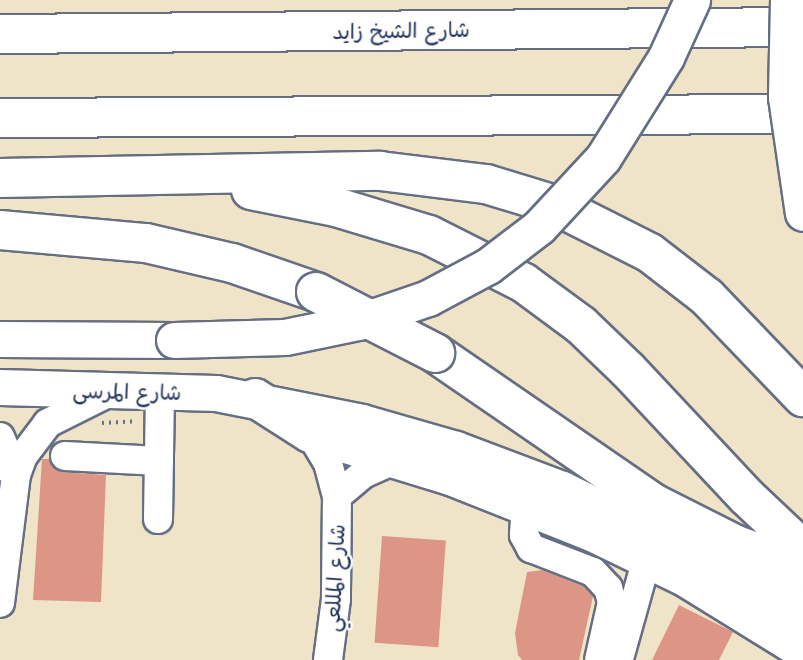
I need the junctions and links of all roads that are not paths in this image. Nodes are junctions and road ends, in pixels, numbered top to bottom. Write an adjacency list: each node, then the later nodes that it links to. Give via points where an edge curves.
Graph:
1 (675, 0): 6 (main road, bridge)
2 (692, 0): 6 (main road, bridge)
3 (788, 0): 11 (main road, bridge, via 786,97)
4 (803, 27): 5 (highway, شارع الشيخ زايد)
5 (0, 34)
6 (653, 78): 13 (main road, bridge, via 610,150 562,206 514,247 461,282 393,311 322,330 248,340)
7 (803, 114): 8 (highway)
8 (0, 118)
9 (0, 178): 10 (highway)
10 (145, 178): 17 (highway, via 380,171 452,177 521,193 608,230 679,274 724,313); 28 (highway, via 241,188 336,207 429,234 493,265 581,326)
11 (803, 213)
12 (0, 230): 30 (highway, bridge, via 146,243 232,263 316,292 435,353 653,503 734,544)
13 (0, 339)
14 (0, 387): 15 (main road, شارع المرسى)
15 (116, 389): 16 (main road, شارع المرسى); 31 (street, via 48,423 23,456 16,475)
16 (160, 389): 18 (main road, شارع المرسى); 23 (street)
17 (803, 397)
18 (255, 398): 19 (highway); 30 (main road, شارع المرسى, via 362,422 510,467)
19 (310, 433): 22 (highway); 25 (street, شارع المللعي, via 328,463)
20 (0, 437): 24 (street, via 5,449)
21 (65, 456): 23 (street)
22 (395, 460): 25 (street, شارع المللعي, via 363,474); 26 (highway)
23 (159, 461): 27 (street)
24 (0, 466)
25 (337, 496): 34 (street, شارع المللعي, via 336,599)
26 (526, 505): 29 (highway); 33 (street, via 524,535 531,548 593,572 608,588 612,602)
27 (158, 519)
28 (803, 550)
29 (647, 558): 32 (highway); 33 (street)
30 (799, 598)
31 (0, 603)
32 (803, 650)
33 (610, 658)
34 (328, 660)

